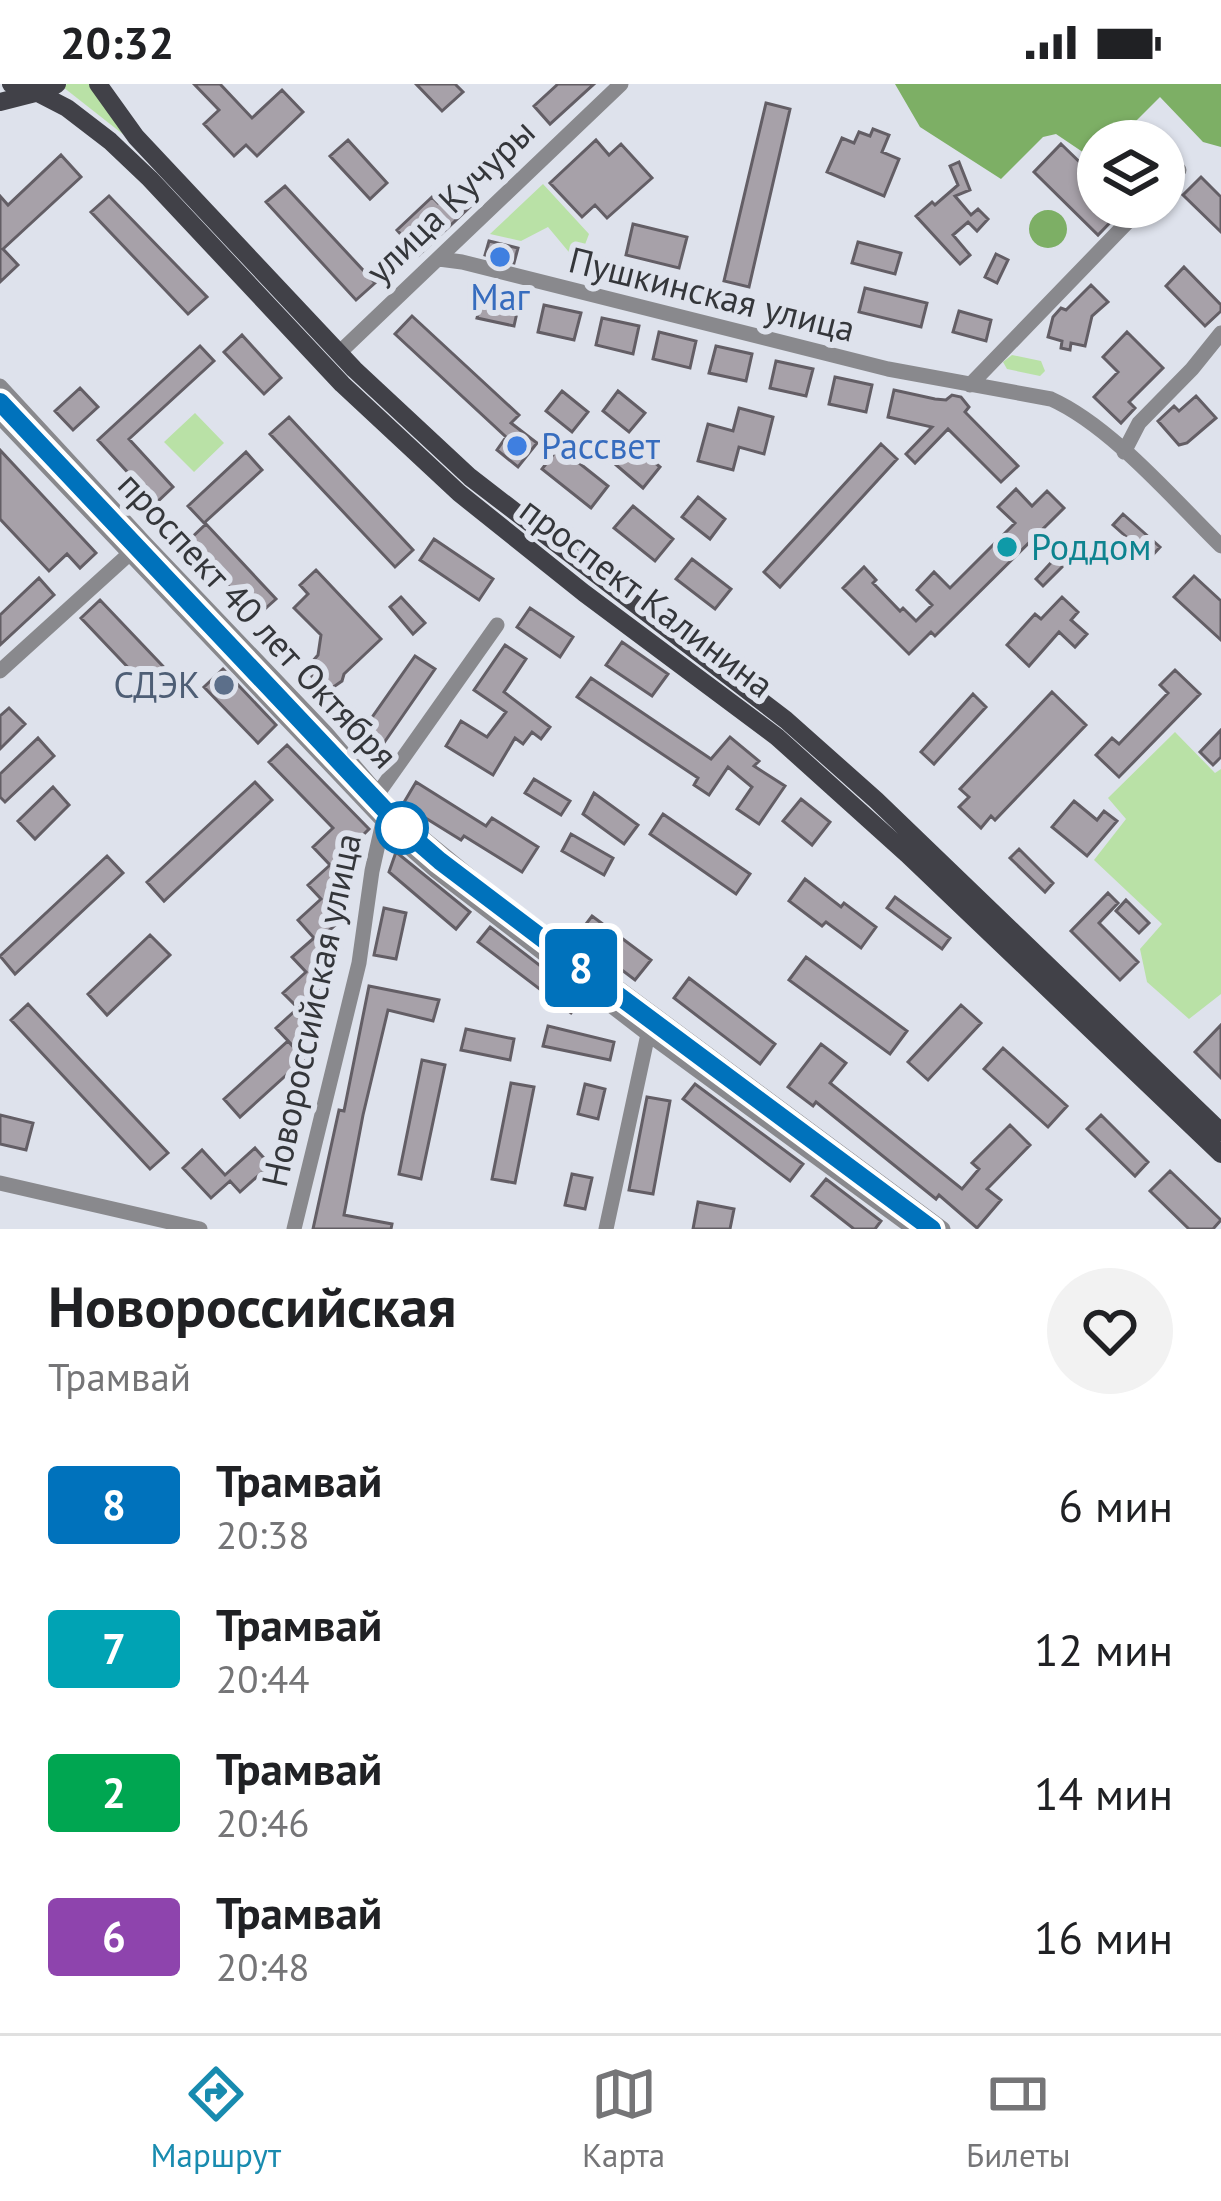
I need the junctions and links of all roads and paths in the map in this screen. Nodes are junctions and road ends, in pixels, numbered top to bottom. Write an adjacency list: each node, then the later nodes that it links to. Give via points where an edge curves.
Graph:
1 (10, 84): 5 (main road, проспект Калинина)
2 (57, 84): 5 (main road)
3 (98, 84): 10 (main road, проспект Калинина)
4 (621, 84): 8 (street, улица Кучуры)
5 (36, 92): 6 (main road); 10 (main road, проспект Калинина, via 110,141)
6 (0, 103)
7 (1122, 228): 11 (street)
8 (439, 259): 10 (street, улица Кучуры); 11 (street, Пушкинская улица)
9 (1221, 333): 14 (street, via 1139,423)
10 (332, 359): 22 (main road, проспект Калинина, via 470,477 801,733); 23 (main road, проспект Калинина, via 459,493 777,737)
11 (970, 385): 14 (street, Пушкинская улица, via 1051,399)
12 (0, 386): 19 (street, проспект 40 лет Октября)
13 (0, 417): 16 (street, проспект 40 лет Октября)
14 (1124, 452): 15 (street, Пушкинская улица)
15 (1221, 546)
16 (128, 555): 18 (street); 20 (street, проспект 40 лет Октября)
17 (497, 625): 19 (street, Новороссийская улица)
18 (0, 671)
19 (379, 792): 20 (street, Новороссийская улица); 29 (street, проспект 40 лет Октября, via 440,855)
20 (383, 822): 21 (street, проспект 40 лет Октября); 26 (street, Новороссийская улица, via 359,963)
21 (648, 1034): 27 (street); 28 (street, проспект 40 лет Октября)
22 (1221, 1132)
23 (1221, 1154)
24 (0, 1183): 25 (street)
25 (200, 1229)
26 (295, 1229)
27 (606, 1229)
28 (914, 1229)
29 (943, 1229)

